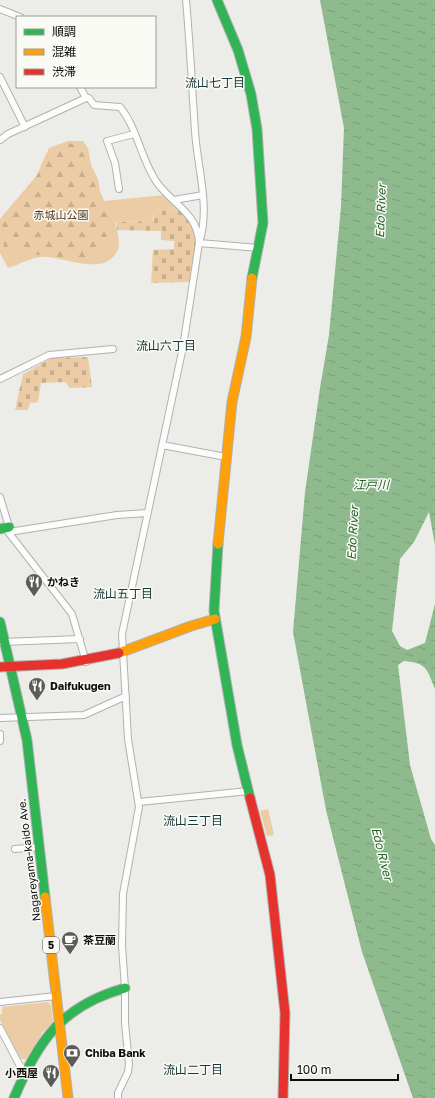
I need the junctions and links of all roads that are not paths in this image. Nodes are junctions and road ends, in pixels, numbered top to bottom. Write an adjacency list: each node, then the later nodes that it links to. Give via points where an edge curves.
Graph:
1 (186, 0): 12 (street, via 195,130)
2 (217, 0): 15 (street, via 247,77 256,115 263,223)
3 (0, 8): 4 (street)
4 (18, 16)
5 (0, 77): 8 (street)
6 (81, 88): 7 (street)
7 (86, 98): 8 (street); 9 (street, via 94,105 120,107 128,118)
8 (25, 127): 10 (street)
9 (134, 134): 11 (street, via 107,140 115,164); 13 (street, via 158,184)
10 (0, 140)
11 (119, 189)
12 (203, 195): 13 (street); 14 (street, via 204,224)
13 (174, 200): 14 (street, via 196,226)
14 (199, 243): 15 (street); 18 (street, via 183,347)
15 (258, 248): 19 (street)
16 (113, 350): 17 (street, via 50,355)
17 (0, 379)
18 (162, 445): 19 (street); 21 (street)
19 (226, 457): 23 (street, via 214,590)
20 (0, 497): 22 (street)
21 (147, 513): 22 (street); 27 (street, via 122,634)
22 (6, 529): 25 (street, via 72,614)
23 (215, 619): 27 (street); 36 (street, via 234,731)
24 (0, 622): 26 (street, Nagareyama-kaido Ave. / 5)
25 (80, 639): 26 (street); 28 (street)
26 (2, 642): 30 (street, Nagareyama-kaido Ave. / 5)
27 (122, 652): 28 (street); 31 (street)
28 (86, 662): 30 (street)
29 (0, 667): 30 (street)
30 (11, 667): 32 (street, Nagareyama-kaido Ave. / 5)
31 (126, 696): 32 (street, via 84,715); 37 (street, via 128,739)
32 (22, 717): 33 (street); 38 (street, Nagareyama-kaido Ave. / 5)
33 (0, 718)
34 (0, 734): 35 (street)
35 (0, 741)
36 (249, 791): 37 (street); 49 (street, via 272,886 285,1013)
37 (139, 802): 40 (street, via 123,894 122,946)
38 (40, 847): 39 (street); 41 (street, Nagareyama-kaido Ave. / 5)
39 (15, 849)
40 (125, 988): 43 (street, via 108,991 92,999 66,1015); 48 (street, via 129,1064)
41 (56, 996): 42 (street); 43 (street, Nagareyama-kaido Ave. / 5)
42 (0, 1002)
43 (59, 1023): 45 (street, via 45,1037); 47 (street, Nagareyama-kaido Ave. / 5)
44 (0, 1028): 45 (street, via 20,1066)
45 (26, 1070): 46 (street)
46 (14, 1098)
47 (68, 1098)
48 (118, 1098)
49 (283, 1098)

